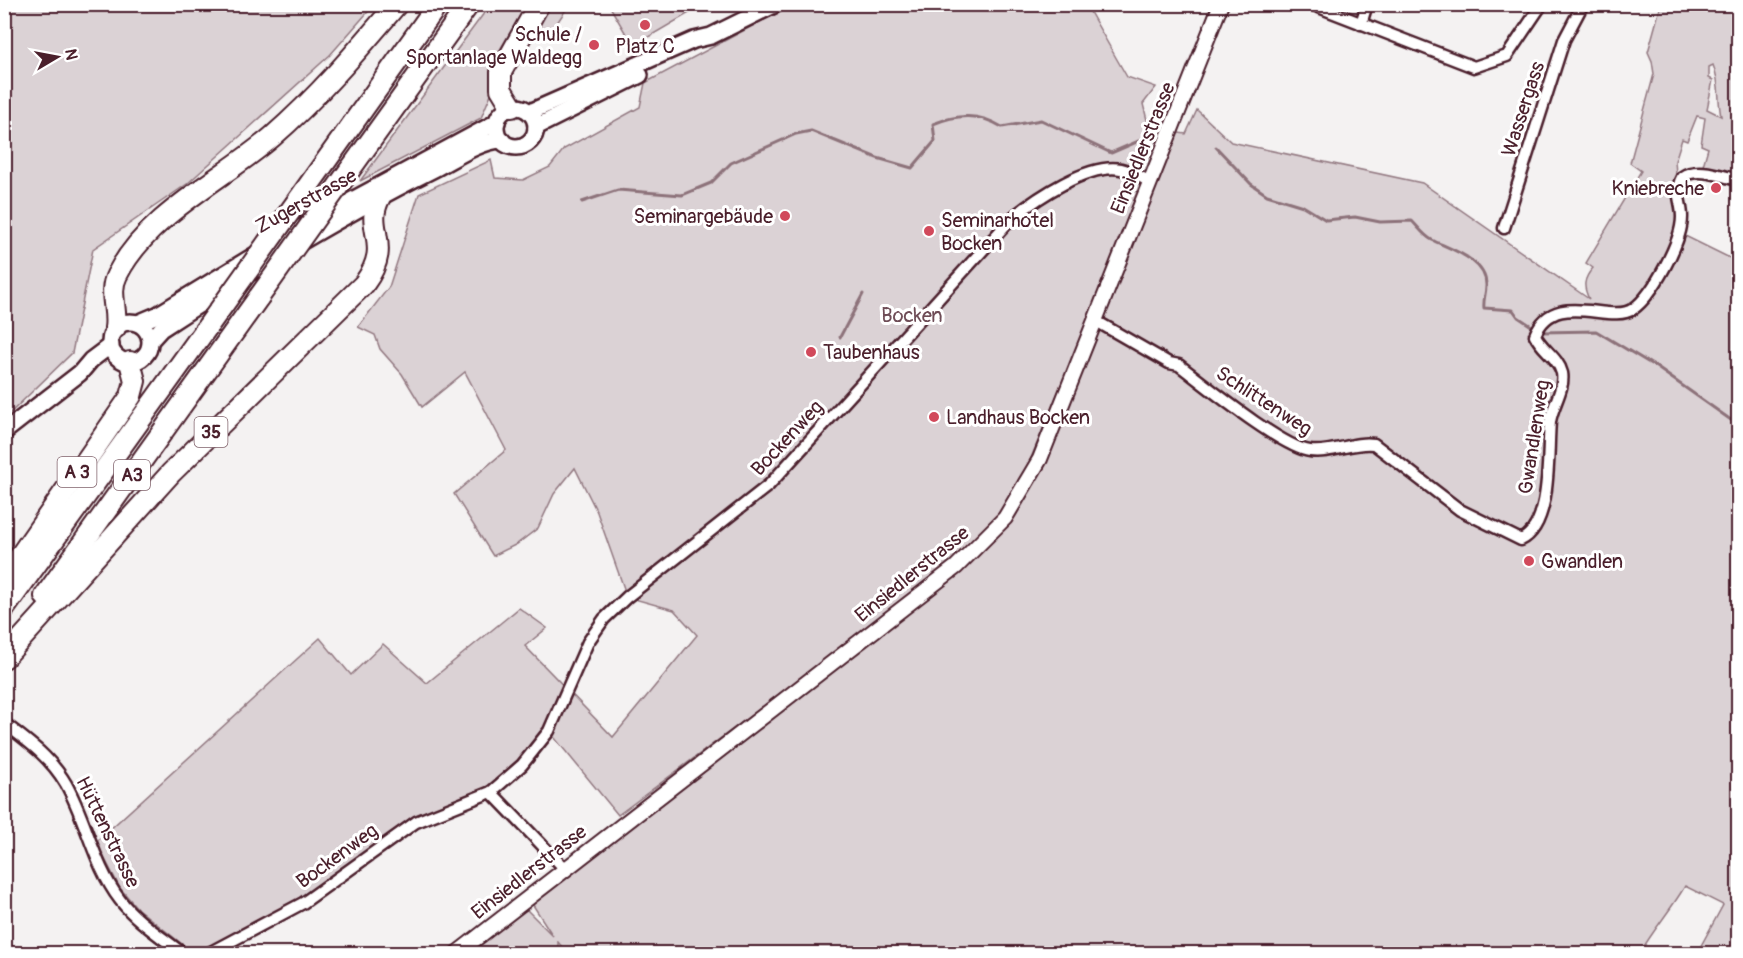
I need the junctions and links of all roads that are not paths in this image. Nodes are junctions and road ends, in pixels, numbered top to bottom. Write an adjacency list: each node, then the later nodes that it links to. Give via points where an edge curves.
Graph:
1 (398, 4): 24 (highway, via 284,126 143,238 114,283)
2 (438, 4): 28 (highway, A3, bridge)
3 (469, 4): 29 (highway, A3, bridge)
4 (539, 4): 13 (highway, via 501,72 501,89)
5 (776, 4): 12 (main road, Zugerstrasse)
6 (1221, 4): 18 (street, Einsiedlerstrasse)
7 (1311, 4): 11 (street)
8 (1367, 4): 11 (street)
9 (1542, 4): 11 (street, via 1507,56 1474,67)
10 (1584, 4): 20 (street, Wassergass, via 1564,40)
11 (1361, 24)
12 (711, 36): 13 (main road, Zugerstrasse); 15 (main road, Zugerstrasse, via 698,47)
13 (521, 110): 14 (main road, Zugerstrasse, via 504,111); 15 (main road)
14 (497, 122): 16 (main road); 22 (main road, Zugerstrasse, via 291,232)
15 (536, 127): 16 (main road, Zugerstrasse, via 523,146 512,146)
16 (502, 140): 19 (main road, Zugerstrasse, via 476,148)
17 (1738, 180): 26 (street, Gwandlenweg, via 1699,172 1682,177 1678,195 1681,234 1651,287 1634,308 1622,315 1575,309 1540,323 1535,335 1557,361 1562,382 1550,422 1547,483)
18 (1151, 182): 21 (street, Einsiedlerstrasse); 32 (street, Bockenweg, via 1124,169 1096,170 1012,218 770,485 604,619 588,642 549,731 522,765)
19 (380, 197): 23 (main road, Zugerstrasse, via 211,297 161,329); 30 (highway, 35, via 373,218 380,241 378,259 364,284 171,473)
20 (1504, 228)
21 (1096, 321): 26 (street, Schlittenweg, via 1168,363 1179,365 1234,408 1297,447 1319,452 1374,444 1476,519 1521,540 1530,536); 33 (street, Einsiedlerstrasse, via 1030,479 1005,518 974,552)
22 (138, 323): 23 (main road); 24 (main road, Zugerstrasse, via 126,322)
23 (151, 340): 24 (main road, Zugerstrasse, via 142,358)
24 (118, 348): 25 (main road, Zugerstrasse); 27 (highway, A 3, via 135,381 131,396)
25 (4, 432)
26 (1537, 524)
27 (4, 579)
28 (4, 609)
29 (4, 652)
30 (4, 658)
31 (4, 723): 34 (street, Hüttenstrasse, via 33,744 56,769 120,900)
32 (490, 792): 33 (street); 35 (street, Bockenweg, via 416,822 303,903)
33 (565, 869): 36 (street, Einsiedlerstrasse)
34 (183, 954)
35 (207, 954)
36 (456, 954)

